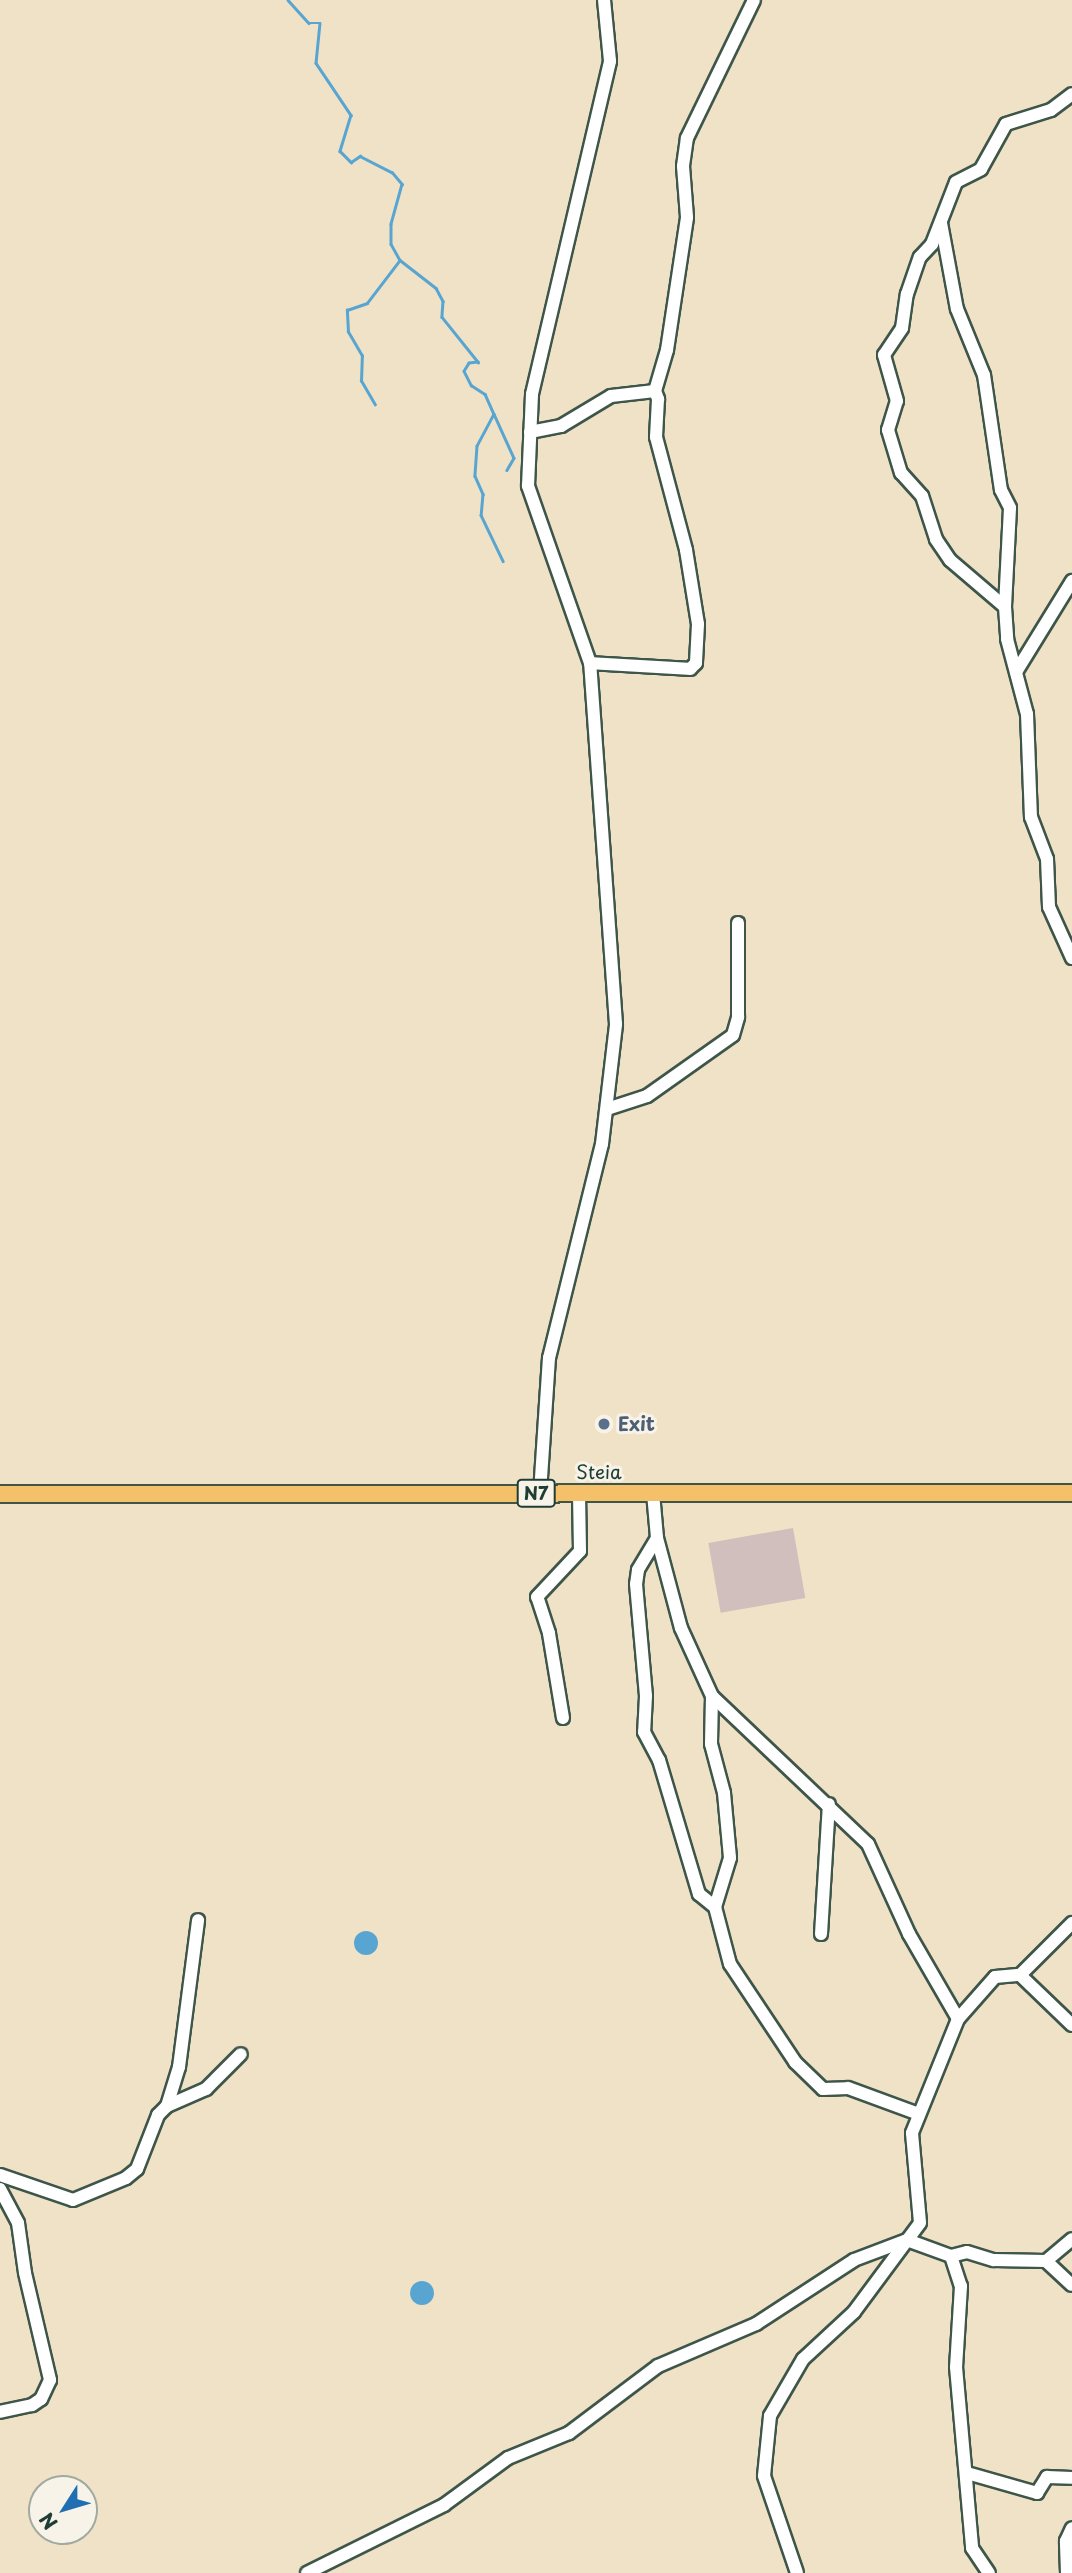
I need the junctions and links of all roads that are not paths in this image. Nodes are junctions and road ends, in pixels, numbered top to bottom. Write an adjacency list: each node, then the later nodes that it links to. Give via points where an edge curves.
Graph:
1 (604, 0): 6 (street, via 610,61 532,394)
2 (754, 0): 5 (street, via 687,138 683,166 687,217 667,350)
3 (1072, 94): 4 (street, via 1051,110 1003,127 981,169 956,182)
4 (941, 223): 8 (street, via 957,309 984,375 1001,490 1010,508); 8 (street, via 920,257 907,294 902,328 884,355 897,401 888,430 890,443 901,473 922,496 936,539 950,560)
5 (654, 391): 6 (street, via 611,396 561,426); 9 (street, via 656,437 684,538 698,624 696,663 690,669)
6 (530, 432): 9 (street, via 531,501)
7 (1072, 581): 10 (street)
8 (1005, 607): 10 (street)
9 (590, 663): 13 (street, via 615,1009)
10 (1016, 672): 12 (street, via 1027,714 1031,817 1048,866 1047,901)
11 (738, 923): 13 (street, via 738,1017 733,1035 647,1096)
12 (1072, 958)
13 (607, 1109): 14 (street, via 549,1359)
14 (540, 1493): 17 (main road, Steia / N7); 18 (main road, Steia / N7)
15 (653, 1493): 16 (main road, Steia / N7); 18 (main road, Steia / N7); 19 (street)
16 (1072, 1493)
17 (0, 1494)
18 (579, 1494): 21 (street, via 580,1551 537,1598 549,1633)
19 (657, 1538): 20 (street, via 681,1628); 23 (street, via 638,1570 636,1584 646,1696 644,1732 659,1760 699,1894)
20 (712, 1696): 22 (street); 23 (street, via 711,1744 724,1793 730,1858)
21 (563, 1718)
22 (829, 1804): 26 (street); 28 (street, via 874,1853 909,1934)
23 (715, 1907): 32 (street, via 730,1964 795,2062 823,2089 848,2088)
24 (198, 1920): 31 (street, via 178,2067)
25 (1072, 1923): 27 (street)
26 (821, 1934)
27 (1020, 1975): 28 (street, via 995,1977); 29 (street)
28 (958, 2019): 32 (street)
29 (1072, 2025)
30 (241, 2054): 31 (street, via 206,2089)
31 (167, 2106): 33 (street, via 150,2126 137,2169 98,2191 73,2200)
32 (916, 2113): 36 (street, via 912,2140 921,2218)
33 (0, 2175)
34 (0, 2189): 40 (street, via 18,2223 50,2380 41,2399)
35 (1072, 2239): 38 (street)
36 (907, 2240): 37 (street); 44 (street, via 849,2262 756,2323 665,2362 569,2433 508,2458 444,2505); 45 (street, via 854,2312 803,2359 770,2416 764,2476)
37 (951, 2256): 38 (street, via 967,2252 995,2260); 41 (street, via 961,2286 956,2367)
38 (1046, 2261): 39 (street)
39 (1072, 2285)
40 (0, 2412)
41 (967, 2473): 42 (street, via 1037,2493 1047,2477); 46 (street, via 972,2548)
42 (1072, 2478)
43 (1072, 2528): 47 (street, via 1066,2540)
44 (307, 2573)
45 (797, 2573)
46 (989, 2573)
47 (1067, 2573)

